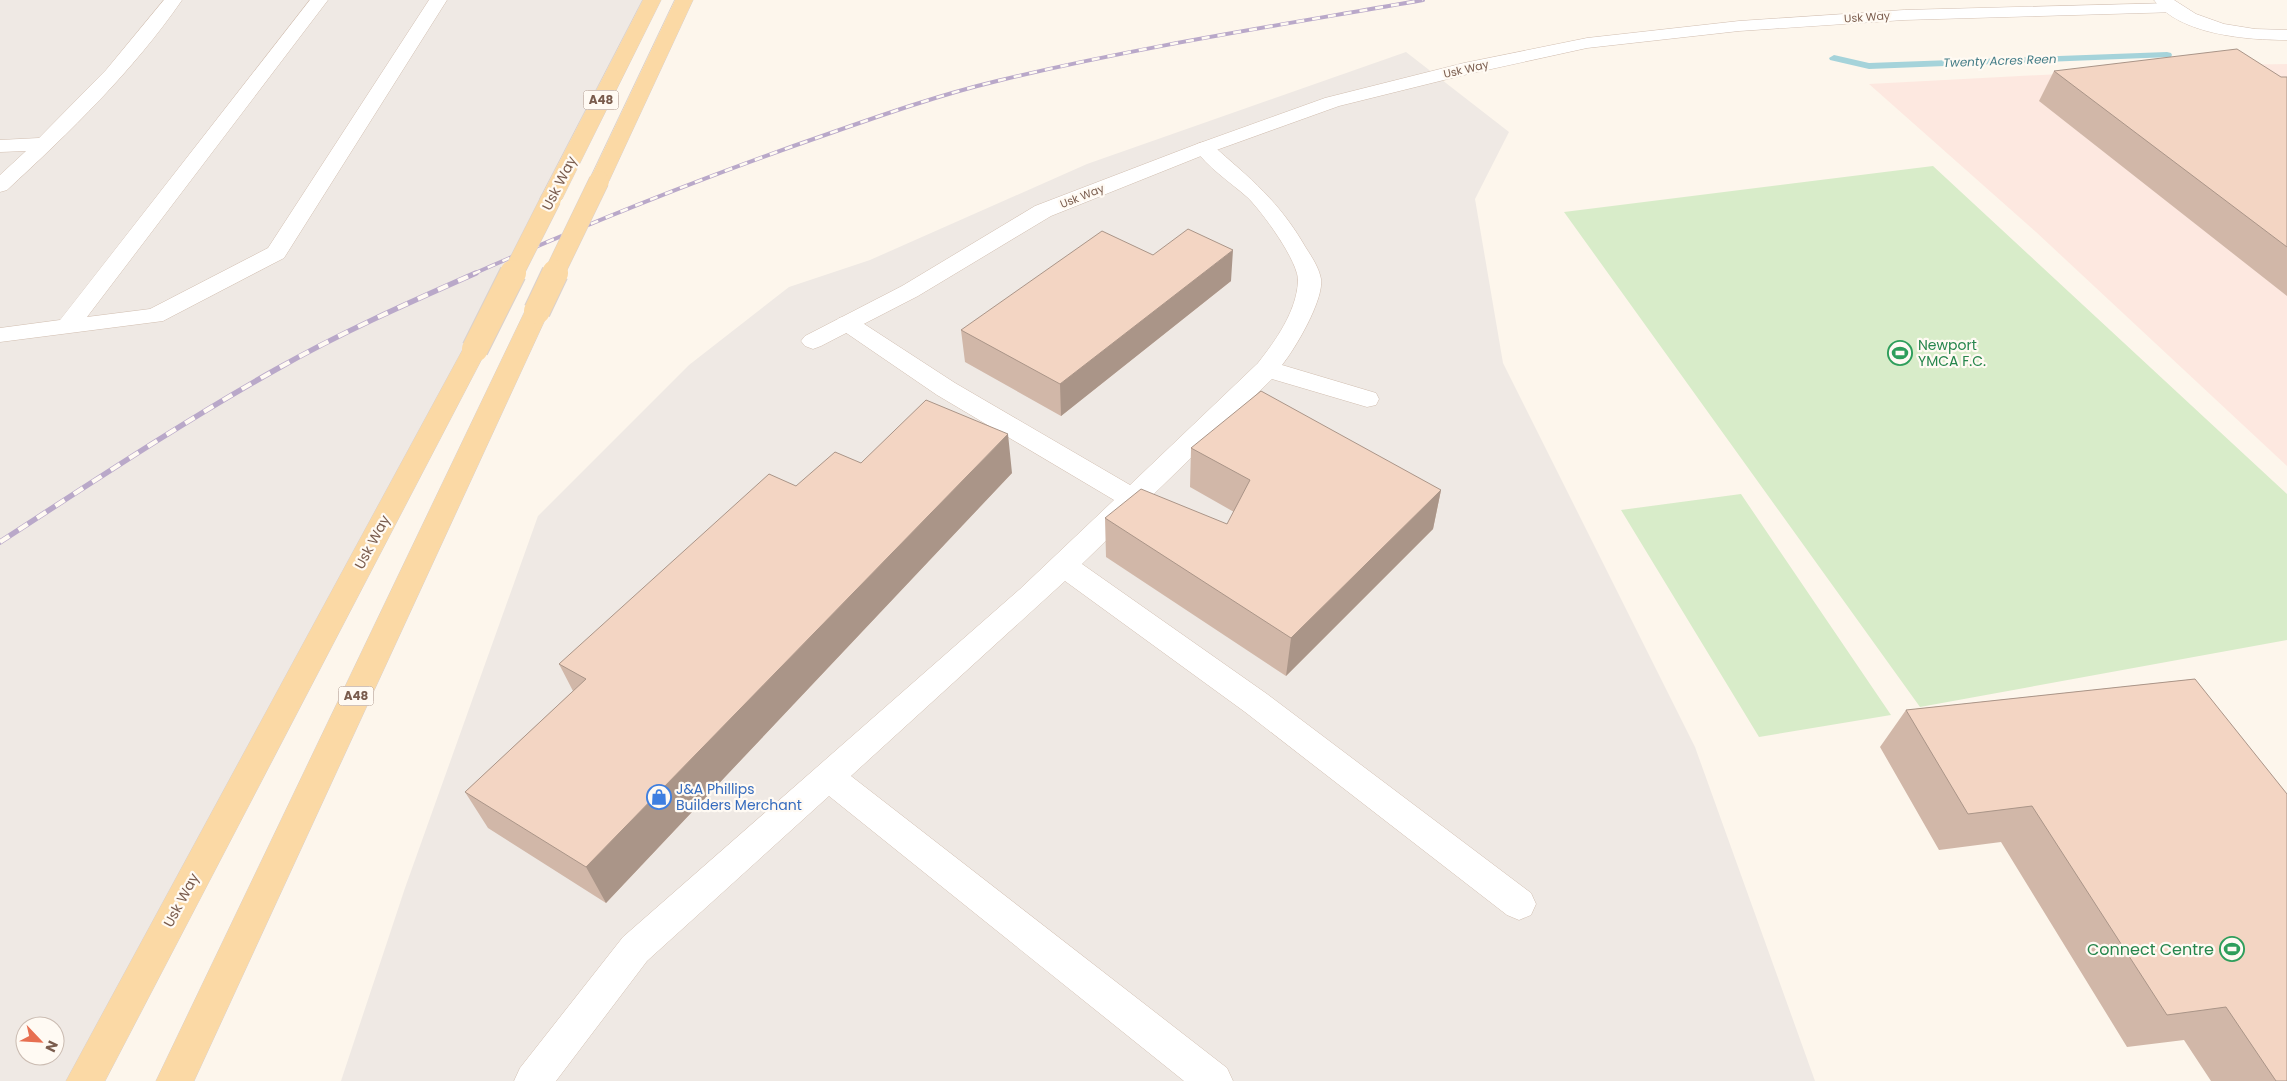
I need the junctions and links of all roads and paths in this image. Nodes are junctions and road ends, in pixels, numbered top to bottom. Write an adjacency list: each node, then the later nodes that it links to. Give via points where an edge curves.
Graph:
1 (173, 0): 8 (street, via 113,74)
2 (319, 0): 13 (street)
3 (438, 0): 13 (street, via 276,252 155,316)
4 (652, 0): 22 (main road, Usk Way / A48, bridge, via 475,349)
5 (684, 0): 23 (main road, A48, bridge)
6 (2167, 4): 7 (street, via 2208,25 2263,35); 10 (street, Usk Way, via 1904,15 1739,26 1587,43 1332,102)
7 (2287, 35)
8 (45, 144): 9 (street); 11 (street)
9 (0, 146)
10 (1204, 148): 12 (street, Usk Way, via 1043,211 910,292); 16 (street, via 1257,195 1280,222 1303,261 1310,280 1302,312 1283,348)
11 (0, 186)
12 (847, 323): 15 (street, Usk Way); 18 (street, via 946,389)
13 (67, 327): 14 (street)
14 (0, 335)
15 (813, 341)
16 (1267, 369): 17 (street); 18 (street)
17 (1367, 399)
18 (1132, 499): 19 (street)
19 (1063, 565): 20 (street); 21 (street, via 1256,703)
20 (828, 777): 24 (street, via 635,949); 25 (street)
21 (1519, 904)
22 (84, 1081)
23 (175, 1081)
24 (533, 1081)
25 (1214, 1081)

